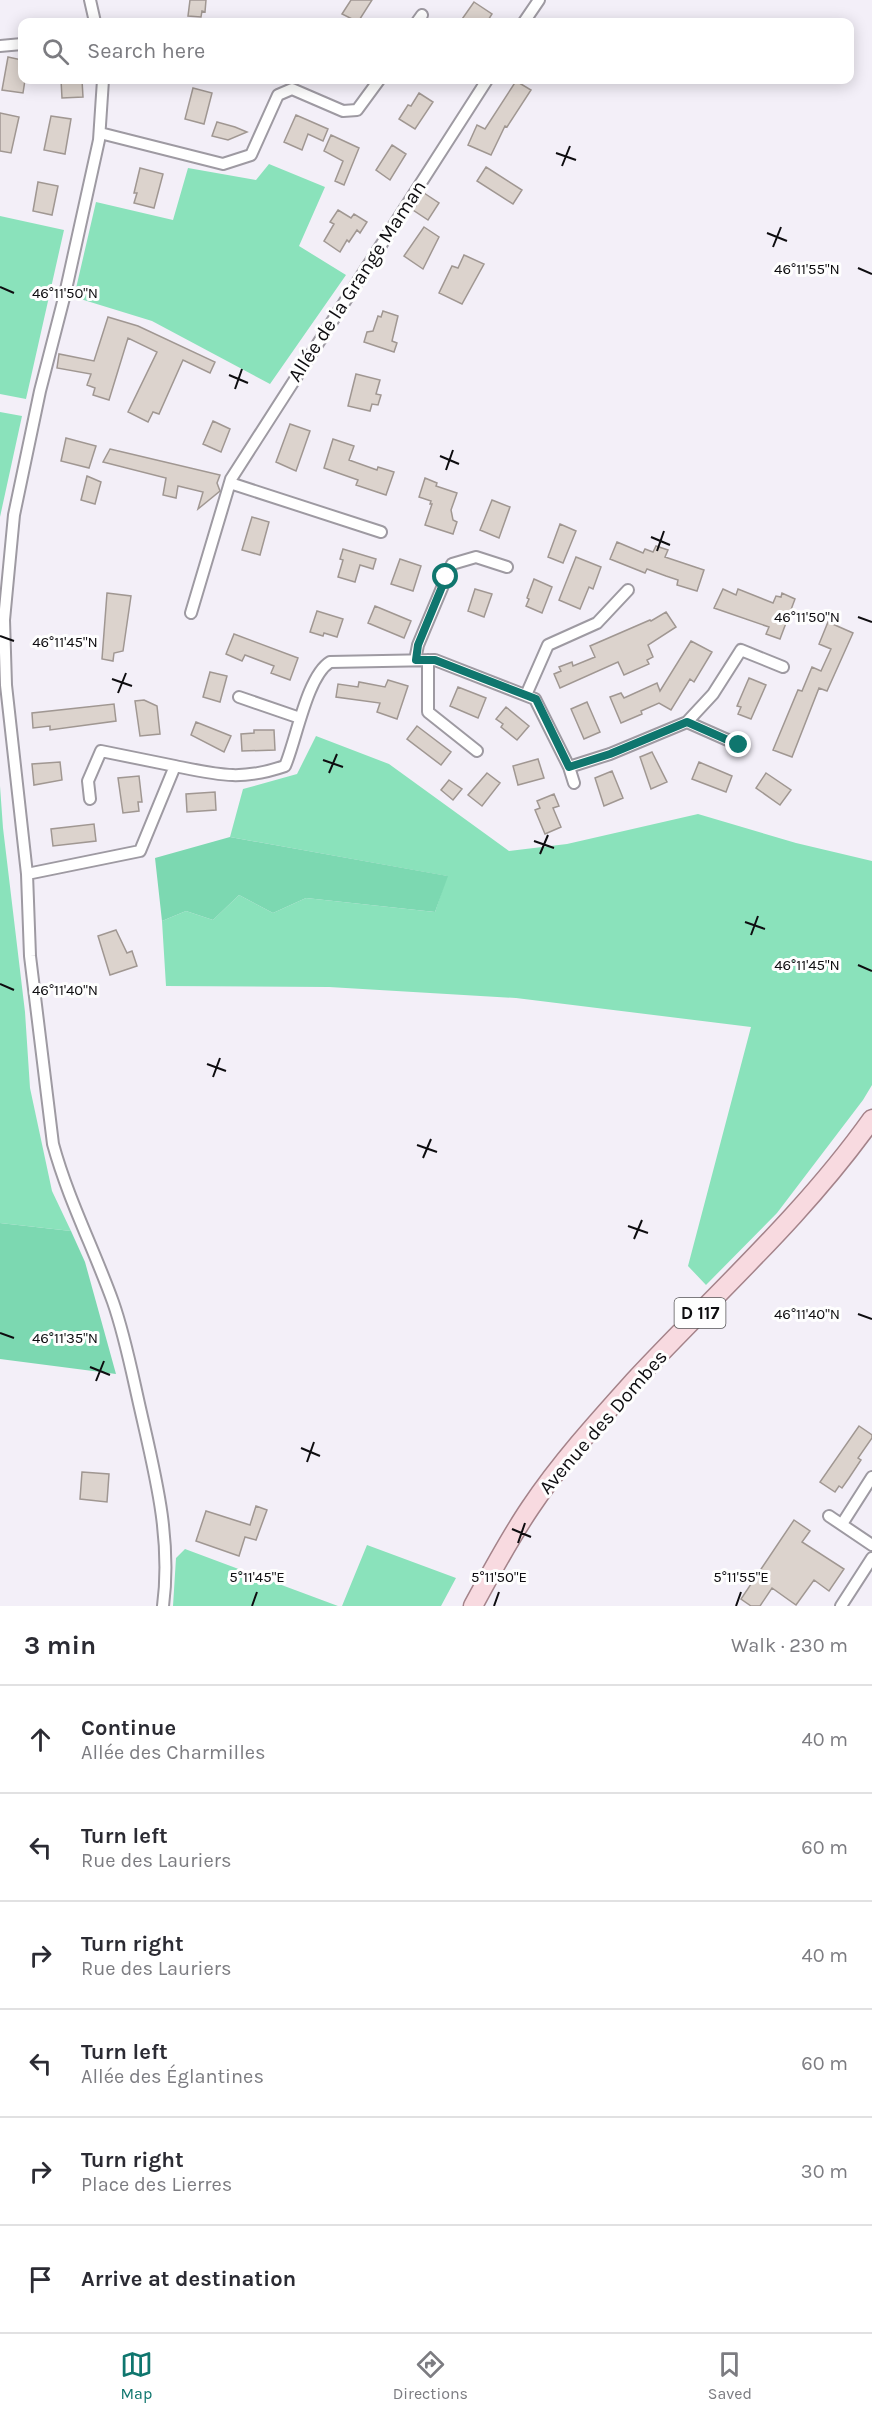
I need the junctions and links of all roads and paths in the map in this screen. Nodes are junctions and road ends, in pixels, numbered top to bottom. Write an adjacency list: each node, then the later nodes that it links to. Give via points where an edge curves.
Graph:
1 (90, 0): 3 (street)
2 (538, 0): 4 (street)
3 (94, 18)
4 (527, 18)
5 (18, 44): 6 (street)
6 (0, 46)
7 (103, 84): 10 (street)
8 (376, 84): 10 (street, via 357,110 349,112 292,89 283,92 278,95 251,155 222,164)
9 (484, 84): 11 (street, Allée de la Grange Maman)
10 (100, 134): 29 (street, via 14,515 4,620 6,685)
11 (230, 483): 12 (street); 15 (street, Allée de la Grange Maman)
12 (381, 532)
13 (507, 567): 16 (street, via 477,557 452,564 418,645)
14 (628, 590): 19 (street, via 597,623 548,645)
15 (190, 613)
16 (416, 660): 17 (street); 21 (street, via 330,662 320,671)
17 (428, 660): 19 (street); 24 (street, via 429,712)
18 (783, 667): 22 (street, via 741,650 713,694)
19 (526, 695): 26 (street, via 536,699)
20 (239, 697): 21 (street)
21 (300, 718): 25 (street, via 285,766 266,773 229,777)
22 (687, 722): 23 (street); 26 (street)
23 (739, 745)
24 (477, 751)
25 (175, 766): 28 (street, via 101,751 88,781); 29 (street, via 140,850)
26 (569, 767): 27 (street)
27 (574, 783)
28 (90, 799)
29 (27, 874): 36 (street, via 30,956 53,1144 61,1175 113,1303 130,1364 160,1497 167,1577)
30 (872, 1119): 37 (main road, Avenue des Dombes / D 117, via 801,1209 633,1382 558,1470 530,1508)
31 (872, 1477): 33 (street)
32 (829, 1516): 33 (street)
33 (842, 1524): 34 (street)
34 (872, 1545)
35 (872, 1558): 38 (street)
36 (163, 1606)
37 (473, 1606)
38 (840, 1606)

